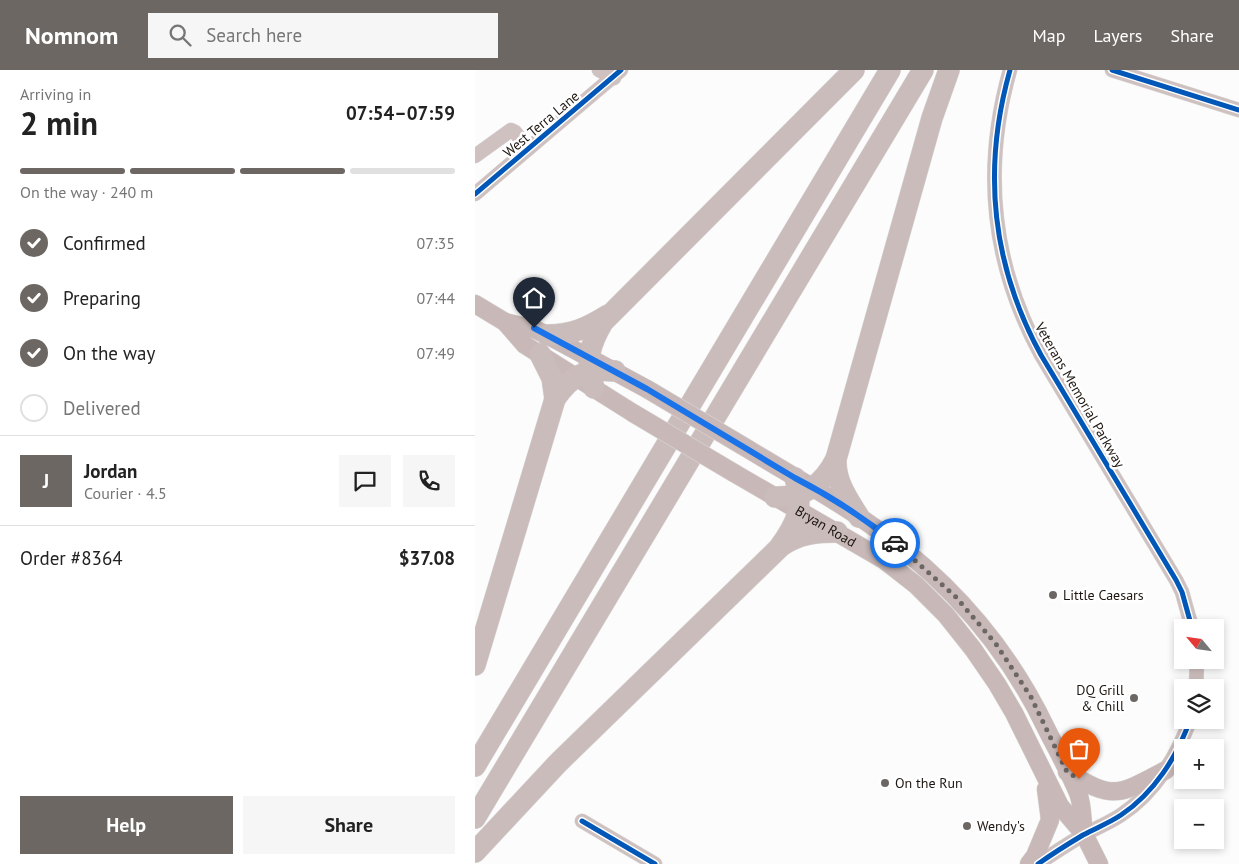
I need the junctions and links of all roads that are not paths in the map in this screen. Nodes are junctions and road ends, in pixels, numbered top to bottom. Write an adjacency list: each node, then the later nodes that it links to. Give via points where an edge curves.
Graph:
1 (599, 70): 8 (street)
2 (854, 70): 14 (highway)
3 (891, 70): 28 (highway)
4 (923, 70): 32 (highway)
5 (949, 70): 19 (highway)
6 (1010, 70): 25 (street, Veterans Memorial Parkway, via 999,115 994,168 997,224 1010,285 1041,355 1176,580)
7 (1112, 70): 9 (street)
8 (617, 74): 10 (street, West Terra Lane)
9 (1239, 110)
10 (529, 149): 11 (street, via 511,130); 12 (street, West Terra Lane)
11 (475, 156)
12 (475, 194)
13 (475, 304): 15 (main road, via 505,322 525,345)
14 (610, 314): 15 (highway); 17 (highway, via 594,339)
15 (544, 345): 17 (main road); 17 (main road); 18 (highway)
16 (615, 371): 17 (highway); 20 (main road, Bryan Road, bridge, via 747,449)
17 (587, 373): 18 (highway, via 566,384); 21 (main road, bridge, via 633,413)
18 (555, 399): 26 (highway)
19 (836, 460): 20 (highway, via 827,475); 22 (highway, via 840,485)
20 (802, 493): 21 (highway, via 789,498); 22 (main road, Bryan Road); 23 (main road, Bryan Road); 24 (highway, via 789,534)
21 (775, 497)
22 (859, 517): 30 (main road, Bryan Road, via 908,553 940,582 987,633 1031,697)
23 (837, 532): 24 (highway, via 803,535); 31 (main road, Bryan Road, via 900,572 946,615 997,684)
24 (779, 548): 35 (highway, via 558,763)
25 (1190, 619)
26 (475, 665)
27 (1186, 729): 29 (street)
28 (475, 766)
29 (1166, 770): 30 (main road, via 1119,792 1107,792 1091,786); 34 (street, via 1133,806)
30 (1067, 772): 34 (main road, Bryan Road, via 1079,795)
31 (1043, 773): 34 (main road, Bryan Road, via 1059,806); 37 (main road, via 1050,820)
32 (475, 818)
33 (582, 821): 36 (street)
34 (1084, 834): 38 (street); 39 (main road, Bryan Road)
35 (475, 852)
36 (655, 864)
37 (1029, 864)
38 (1038, 864)
39 (1099, 864)

